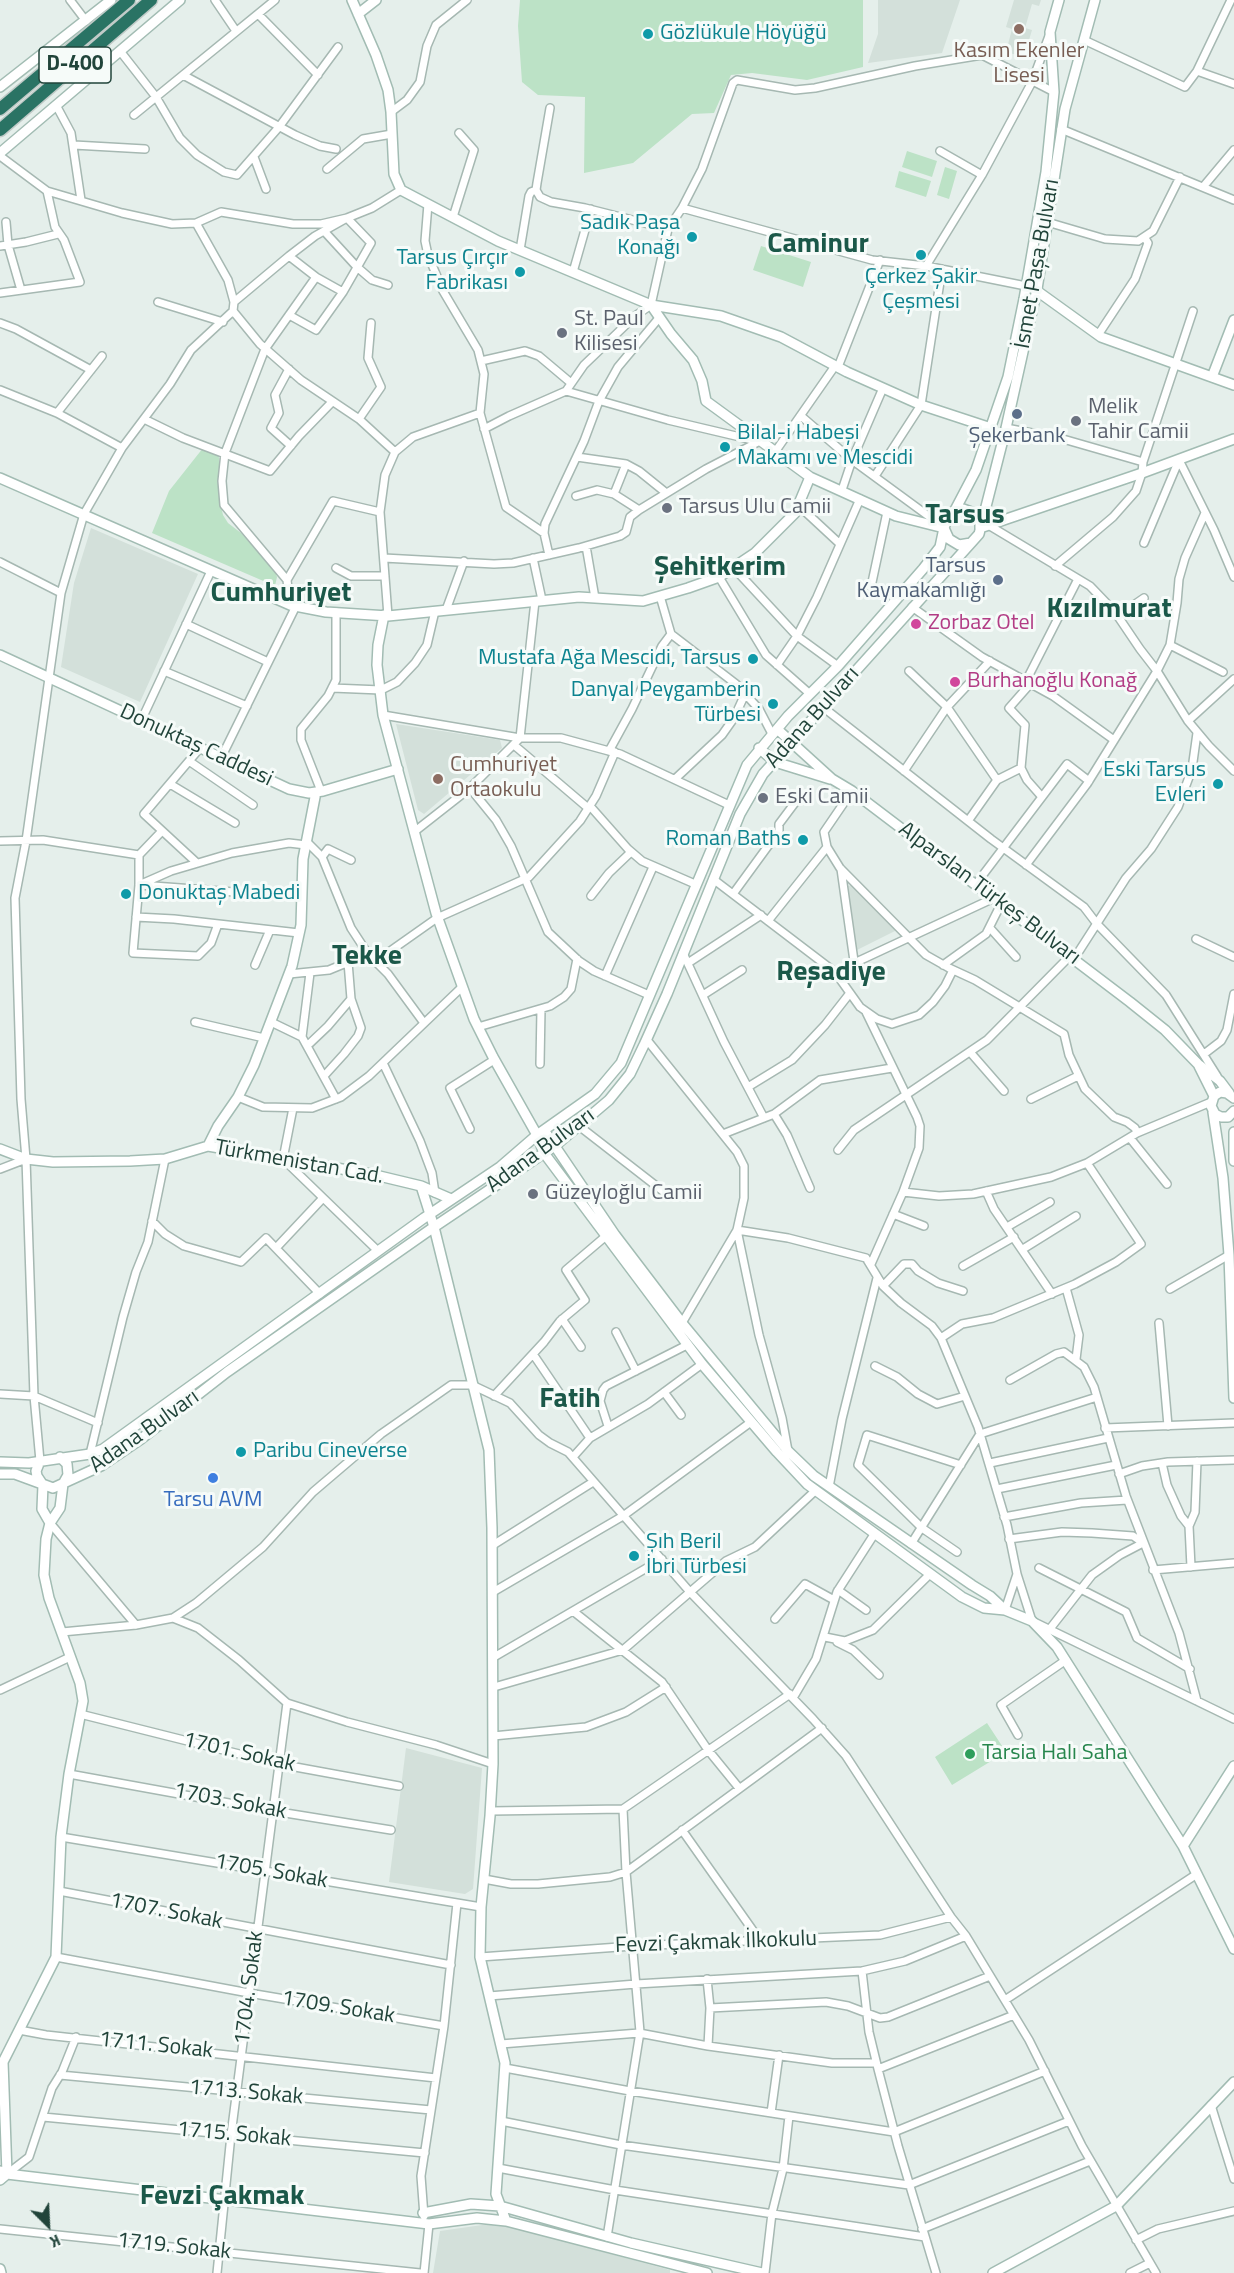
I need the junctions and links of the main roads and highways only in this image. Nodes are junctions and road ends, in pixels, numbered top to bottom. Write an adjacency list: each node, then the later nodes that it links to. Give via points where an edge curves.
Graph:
1 (129, 0): 3 (highway, D-400)
2 (151, 0): 4 (highway, D-400)
3 (0, 109)
4 (0, 130)

